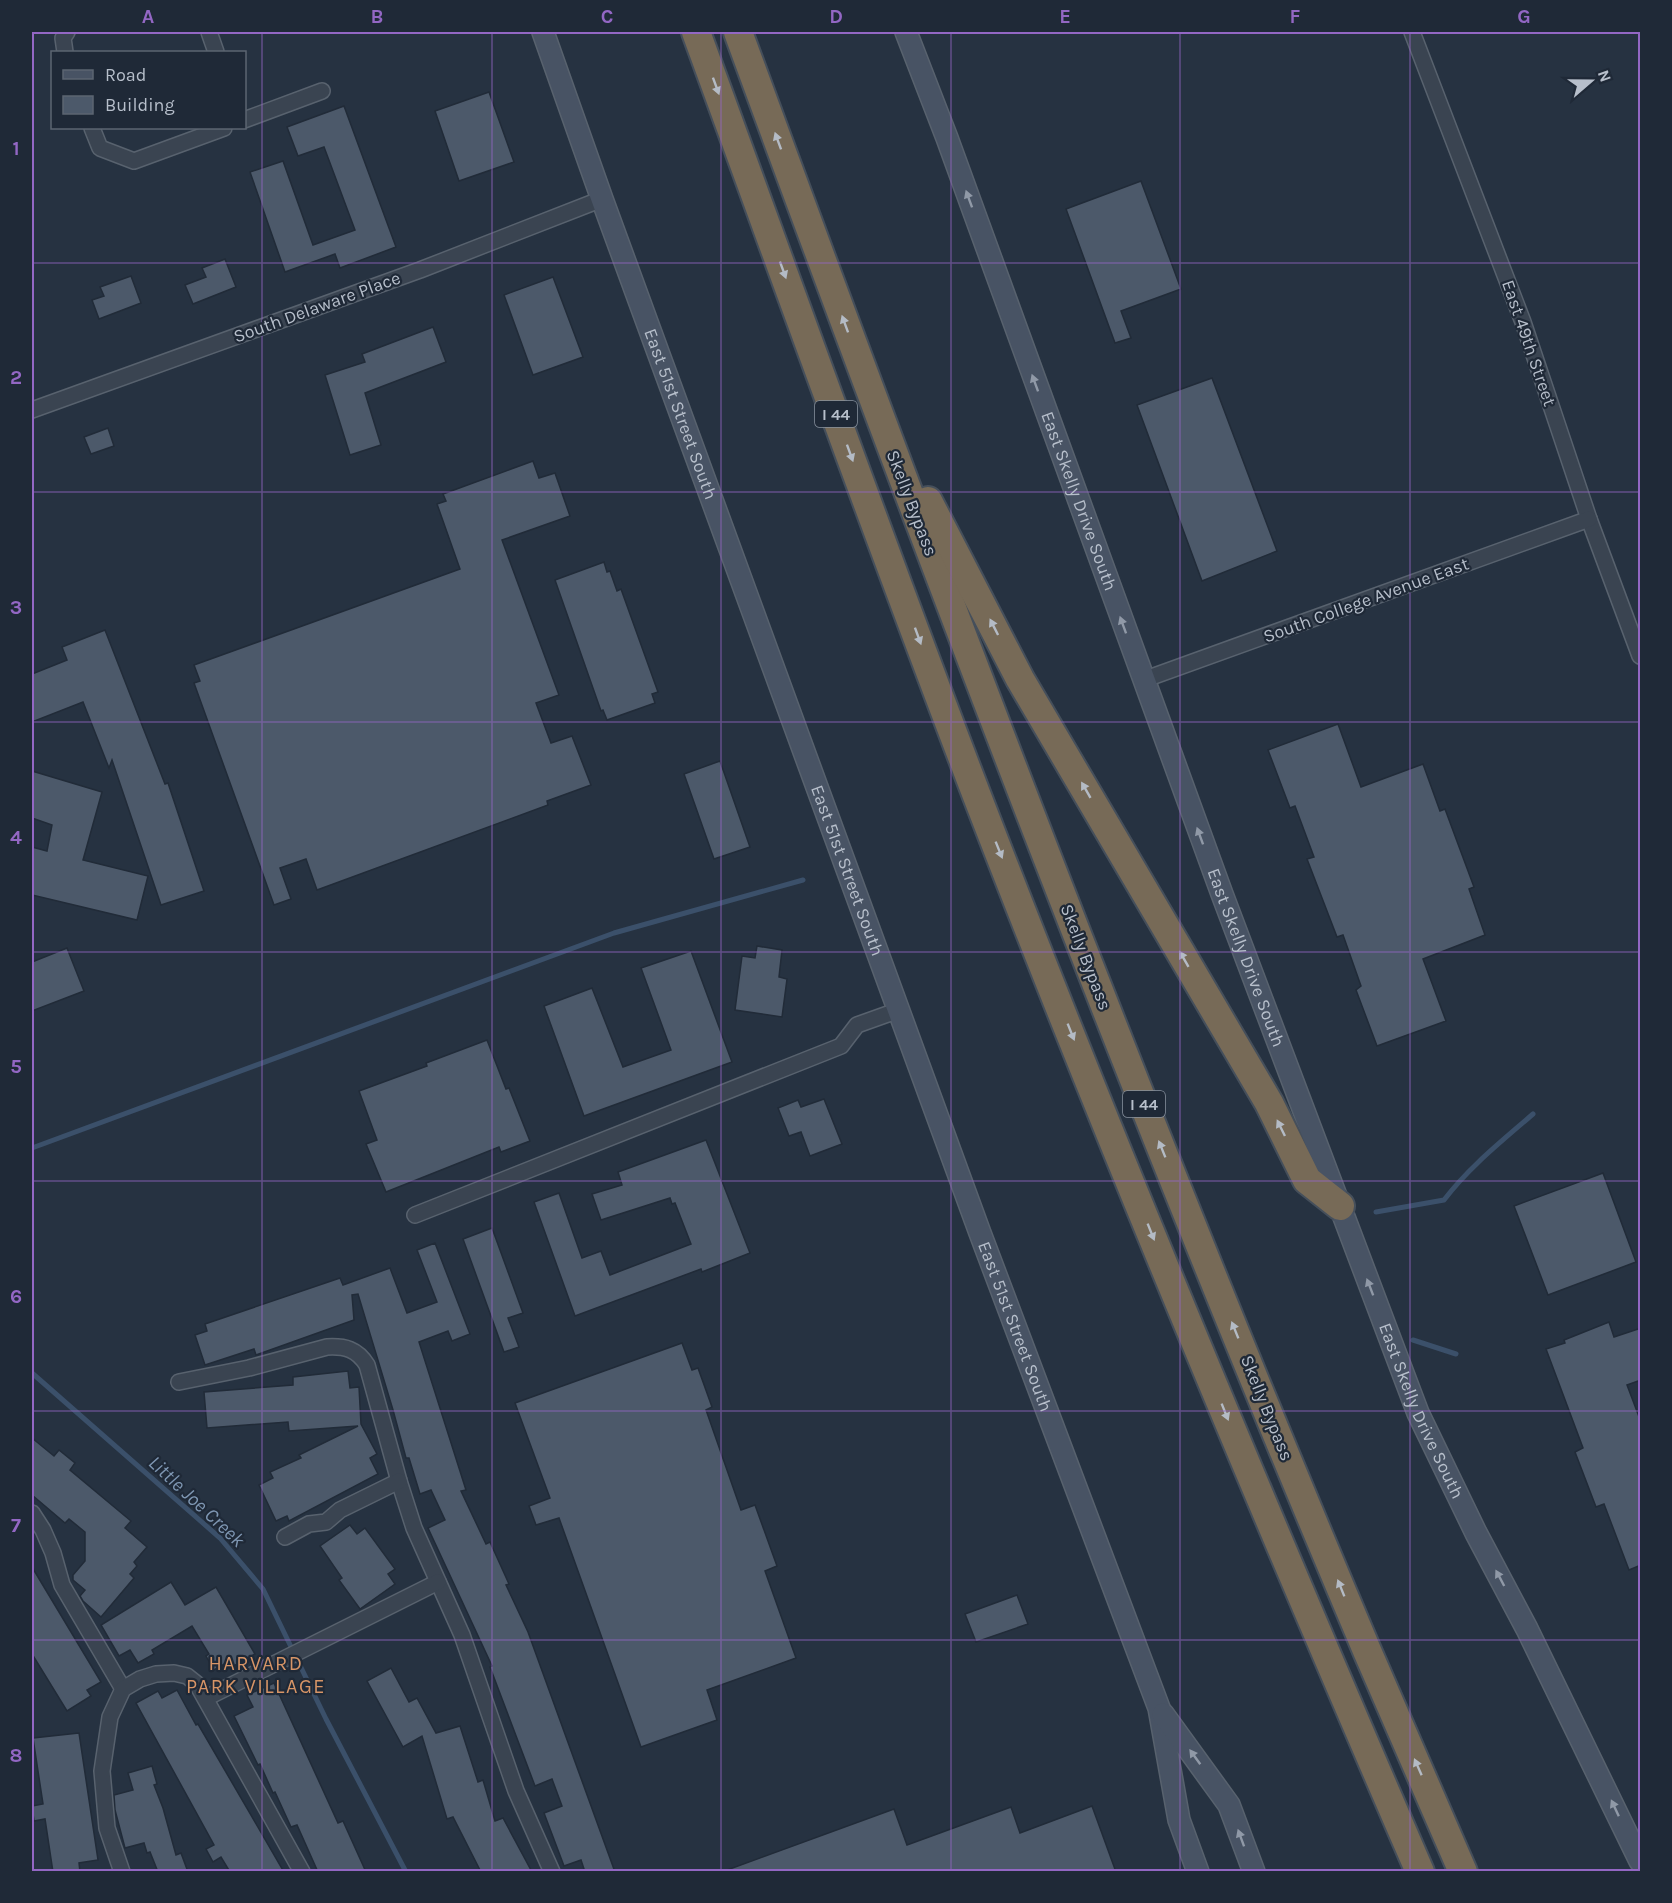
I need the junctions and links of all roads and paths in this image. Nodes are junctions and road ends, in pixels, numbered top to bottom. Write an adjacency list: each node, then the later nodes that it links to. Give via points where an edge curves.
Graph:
1 (208, 32): 7 (street)
2 (543, 32): 12 (main road, East 51st Street South)
3 (696, 32): 35 (highway, I 44, one-way to 35, via 977,796 1272,1527)
4 (738, 32): 13 (highway, Skelly Bypass / I 44, one-way to 4)
5 (906, 32): 17 (main road, East Skelly Drive South, one-way to 5)
6 (1412, 32): 15 (street, East 49th Street, via 1523,322)
7 (216, 51)
8 (322, 91): 9 (street)
9 (246, 119)
10 (92, 129): 11 (street, via 100,148 134,161)
11 (221, 129)
12 (602, 199): 14 (street, South Delaware Place, via 420,270); 18 (main road, East 51st Street South)
13 (865, 379): 19 (highway, one-way to 13, via 1307,1180 1269,1103 1020,679); 36 (highway, Skelly Bypass / I 44, one-way to 13, via 1368,1653 1162,1152)
14 (32, 410)
15 (1589, 519): 16 (street, East 49th Street); 17 (street, South College Avenue East)
16 (1641, 657)
17 (1143, 680): 19 (main road, East Skelly Drive South, one-way to 17)
18 (899, 1010): 20 (street, via 857,1025 841,1046); 28 (main road, East 51st Street South)
19 (1340, 1206): 29 (main road, East Skelly Drive South, one-way to 19, via 1427,1432)
20 (415, 1215)
21 (179, 1382): 22 (street, via 327,1347 351,1349 367,1365)
22 (399, 1481): 24 (street, via 340,1510 326,1522 309,1524); 25 (street)
23 (32, 1514): 26 (street, via 53,1553 62,1585)
24 (285, 1537)
25 (438, 1582): 27 (street); 32 (street, via 462,1635 516,1791)
26 (123, 1689): 27 (street, via 140,1679 174,1673 187,1676); 30 (street, via 110,1717 102,1772 107,1828)
27 (206, 1698): 31 (street)
28 (1159, 1708): 33 (main road, East 51st Street South, via 1179,1820); 34 (main road, East 51st Street South, one-way to 28, via 1229,1804)
29 (1641, 1861)
30 (123, 1872)
31 (302, 1872)
32 (552, 1872)
33 (1198, 1872)
34 (1254, 1872)
35 (1420, 1872)
36 (1463, 1872)

